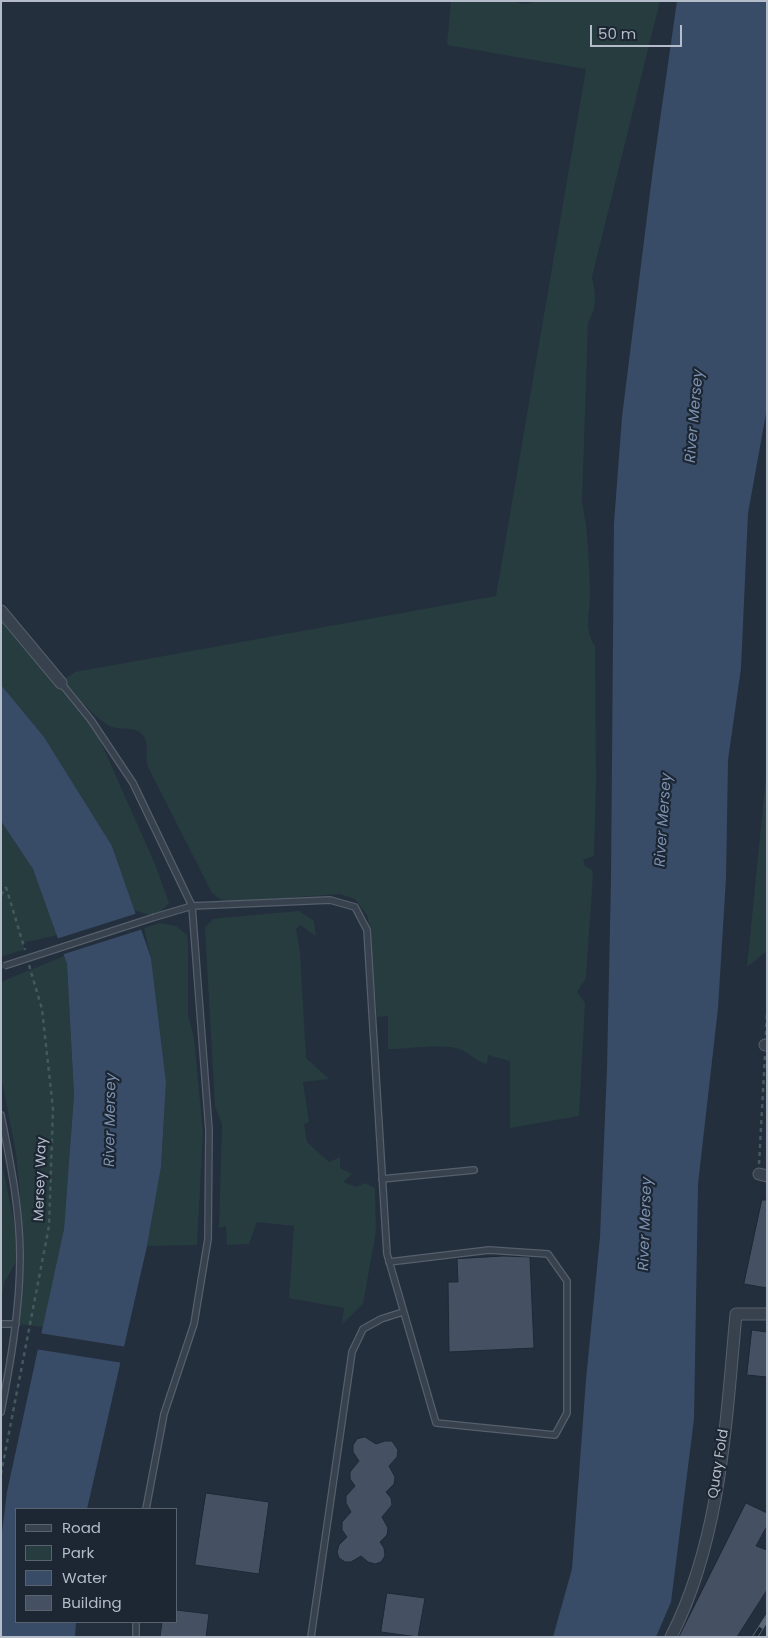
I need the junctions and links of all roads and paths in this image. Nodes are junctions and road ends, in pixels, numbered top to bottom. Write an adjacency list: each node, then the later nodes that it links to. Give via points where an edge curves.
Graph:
1 (1, 611): 2 (street)
2 (60, 683): 4 (lane, via 91,720 133,783)
3 (1, 895): 18 (path, Mersey Way, via 6,887 42,1008 54,1109 49,1226)
4 (192, 906): 5 (lane, bridge); 11 (lane, via 330,900 355,907 367,930); 19 (lane, via 209,1130 208,1239 194,1324 164,1414)
5 (3, 967)
6 (767, 1011): 7 (path)
7 (766, 1045): 10 (path)
8 (1, 1115): 16 (lane, via 13,1181 20,1255)
9 (474, 1170): 11 (lane)
10 (763, 1175)
11 (382, 1179): 12 (lane)
12 (389, 1262): 13 (lane); 13 (lane, via 488,1250 548,1254 567,1281 568,1413 555,1435 436,1423)
13 (403, 1312): 22 (lane, via 363,1329 352,1352)
14 (767, 1314): 23 (street, Quay Fold, via 736,1314 726,1418 705,1545 682,1615)
15 (1, 1324): 16 (lane)
16 (16, 1324): 17 (lane)
17 (1, 1412)
18 (1, 1474)
19 (146, 1508)
20 (136, 1623): 21 (lane)
21 (136, 1637)
22 (311, 1637)
23 (670, 1637)

